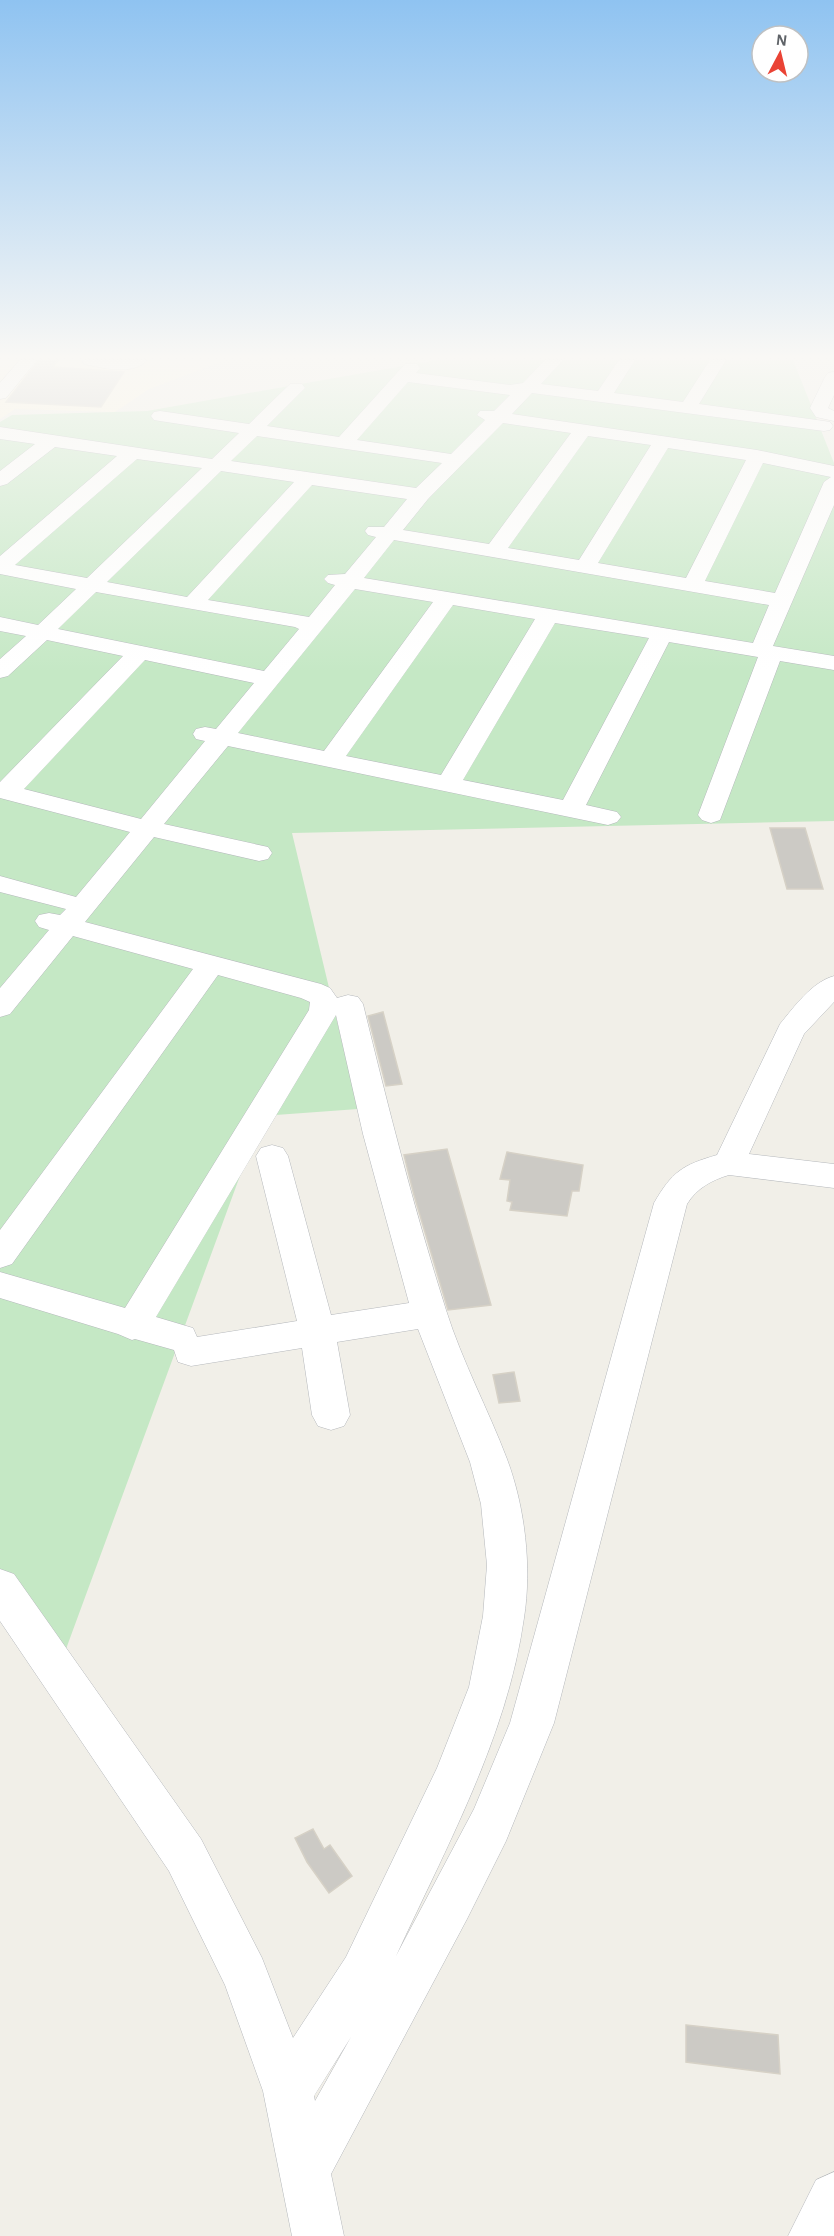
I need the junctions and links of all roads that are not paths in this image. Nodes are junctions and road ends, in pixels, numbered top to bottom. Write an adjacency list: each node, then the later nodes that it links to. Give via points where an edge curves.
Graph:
1 (20, 464): 12 (street)
2 (119, 464): 17 (street)
3 (216, 464): 21 (street)
4 (218, 464): 11 (street)
5 (444, 464): 14 (street)
6 (558, 464): 16 (street)
7 (648, 464): 18 (street)
8 (753, 464): 20 (street)
9 (797, 464): 10 (street)
10 (834, 472)
11 (308, 478): 14 (street); 24 (street)
12 (0, 480)
13 (834, 482): 23 (street)
14 (414, 494): 15 (street)
15 (382, 532): 16 (street); 19 (street)
16 (494, 552): 18 (street)
17 (0, 567): 21 (street)
18 (585, 567): 20 (street)
19 (342, 580): 22 (street); 27 (street)
20 (693, 585): 23 (street)
21 (91, 586): 24 (street); 28 (street)
22 (447, 598): 25 (street); 36 (street)
23 (782, 601): 30 (street)
24 (192, 604): 27 (street)
25 (549, 615): 29 (street); 37 (street)
26 (0, 624): 28 (street)
27 (306, 624): 34 (street)
28 (42, 633): 31 (street); 33 (street)
29 (662, 634): 30 (street); 39 (street)
30 (766, 652): 32 (street); 40 (street)
31 (138, 654): 34 (street); 38 (street)
32 (834, 663)
33 (0, 671)
34 (260, 677): 35 (street)
35 (213, 736): 36 (street); 42 (street)
36 (330, 760): 37 (street)
37 (448, 784): 39 (street)
38 (3, 791): 42 (street)
39 (571, 809): 41 (street)
40 (711, 815)
41 (608, 817)
42 (138, 826): 43 (street); 45 (street)
43 (259, 853)
44 (0, 884): 45 (street)
45 (59, 916): 46 (street); 47 (street); 50 (street)
46 (210, 966): 54 (street); 57 (street, via 320,995 326,1001)
47 (0, 978)
48 (834, 985): 52 (street, via 791,1031)
49 (348, 1004): 56 (street)
50 (0, 1007)
51 (272, 1156): 58 (street)
52 (729, 1163): 53 (street); 62 (street, via 705,1170 682,1185 671,1203 532,1723 490,1825)
53 (834, 1176)
54 (0, 1255)
55 (0, 1285): 57 (street)
56 (429, 1313): 58 (street); 61 (street, via 489,1462 500,1504 507,1565 504,1616 490,1687 437,1819 363,1974)
57 (132, 1326): 58 (street, via 186,1345)
58 (317, 1331): 59 (street)
59 (331, 1415)
60 (0, 1587): 61 (street, via 185,1855 245,1975)
61 (288, 2091): 62 (street)
62 (306, 2169): 64 (street)
63 (834, 2198): 65 (street)
64 (318, 2236)
65 (814, 2236)

